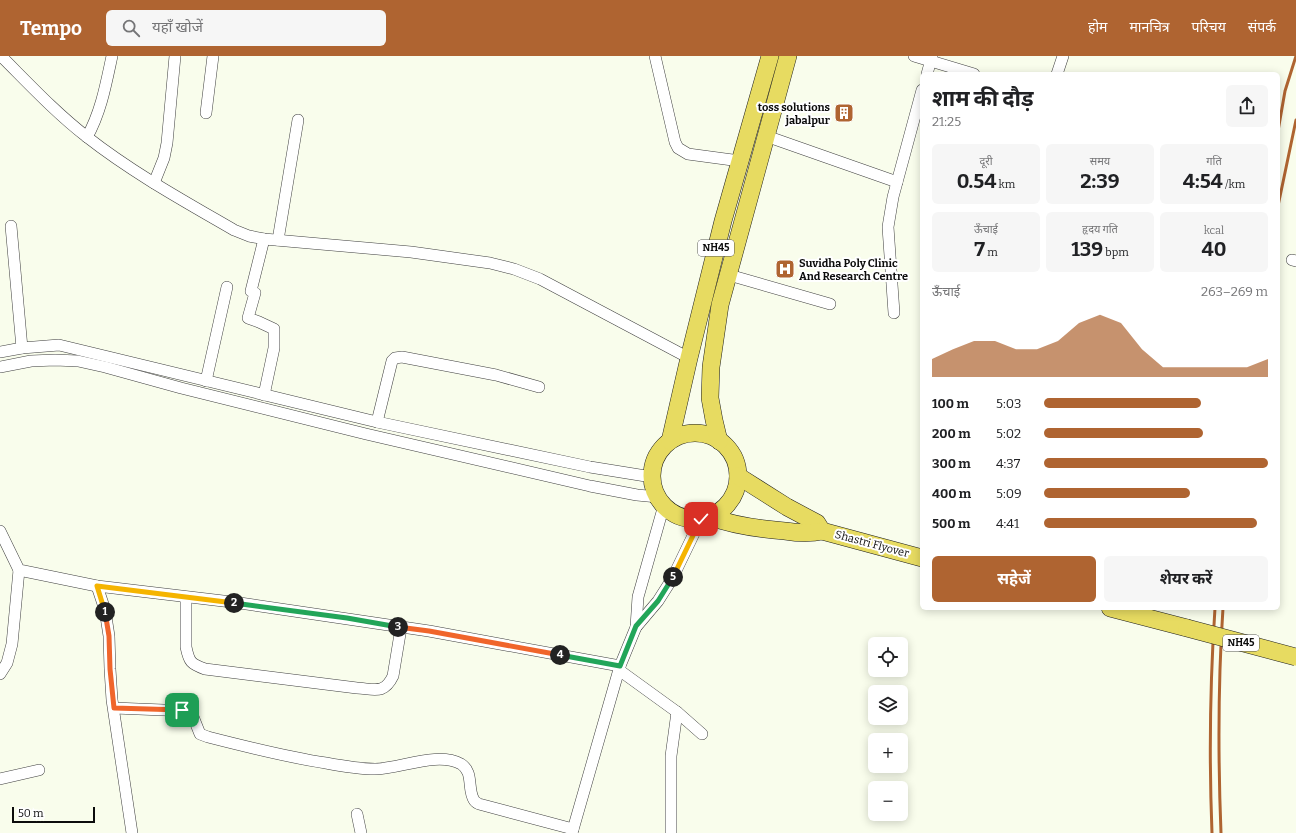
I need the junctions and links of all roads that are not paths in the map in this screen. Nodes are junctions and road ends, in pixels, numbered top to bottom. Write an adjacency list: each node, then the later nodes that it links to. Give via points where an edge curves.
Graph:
1 (1, 56): 18 (street)
2 (112, 56): 18 (street, via 101,106)
3 (175, 56): 21 (street, via 167,143)
4 (213, 56): 15 (street)
5 (655, 56): 19 (street, via 678,148 688,154)
6 (770, 56): 19 (highway, NH45)
7 (788, 56): 17 (highway, NH45)
8 (914, 56): 10 (street)
9 (1063, 56): 13 (street)
10 (931, 58): 11 (street); 12 (street)
11 (927, 72)
12 (969, 72)
13 (1058, 72)
14 (920, 97): 20 (street)
15 (206, 113)
16 (298, 120): 24 (street)
17 (766, 136): 20 (street); 25 (highway, NH45)
18 (87, 138): 21 (street)
19 (740, 161): 31 (highway, NH45, via 722,221)
20 (897, 182): 28 (street, via 888,227)
21 (154, 183): 23 (street, via 234,230)
22 (11, 226): 29 (street)
23 (264, 239): 24 (street); 35 (street, via 251,291 255,293 248,318 274,329 274,348)
24 (278, 240): 31 (street, via 411,252 490,263 514,269 540,279)
25 (729, 275): 27 (street); 38 (highway, NH45, via 720,305 711,367 710,398)
26 (227, 287): 33 (street)
27 (830, 304)
28 (894, 312)
29 (22, 348): 30 (street); 33 (street, via 59,345)
30 (0, 352)
31 (688, 358): 37 (highway, NH45)
32 (0, 367): 41 (street, via 31,361 55,360 105,367 366,434)
33 (206, 381): 35 (street)
34 (539, 387): 36 (street, via 496,375 402,357 395,358 392,361)
35 (264, 395): 36 (street)
36 (377, 422): 40 (street, via 590,467)
37 (670, 441): 38 (highway, via 700,433); 40 (highway, NH45, via 657,457)
38 (719, 441): 39 (highway, via 733,456)
39 (738, 476): 42 (highway, via 734,496 728,504 720,512); 44 (highway, via 817,523)
40 (652, 477): 41 (highway)
41 (661, 501): 42 (highway, via 681,517); 50 (street, via 638,597)
42 (706, 518): 44 (highway, via 764,530 814,533); 50 (street, via 658,601)
43 (0, 531): 46 (street)
44 (822, 531): 45 (highway, Shastri Flyover)
45 (920, 557)
46 (19, 570): 47 (street); 54 (street, via 12,644 7,663)
47 (97, 586): 48 (street); 55 (street, via 105,610 109,636)
48 (186, 597): 51 (street, via 332,616); 51 (street, via 186,647 189,660 205,669 380,690 389,684 393,676)
49 (1118, 610): 52 (highway, NH45, bridge)
50 (636, 626): 53 (street)
51 (401, 628): 53 (street, via 429,631)
52 (1296, 657)
53 (619, 668): 56 (street); 61 (street)
54 (0, 674)
55 (114, 708): 61 (street, via 188,711 192,714 200,734 208,737 348,767 376,769 421,761 450,760 466,769 470,776 474,800 479,804); 62 (street)
56 (677, 712): 57 (street); 64 (street, via 671,756)
57 (702, 734)
58 (39, 770): 59 (street)
59 (0, 779)
60 (357, 814): 63 (street)
61 (572, 831)
62 (132, 833)
63 (361, 833)
64 (671, 833)

